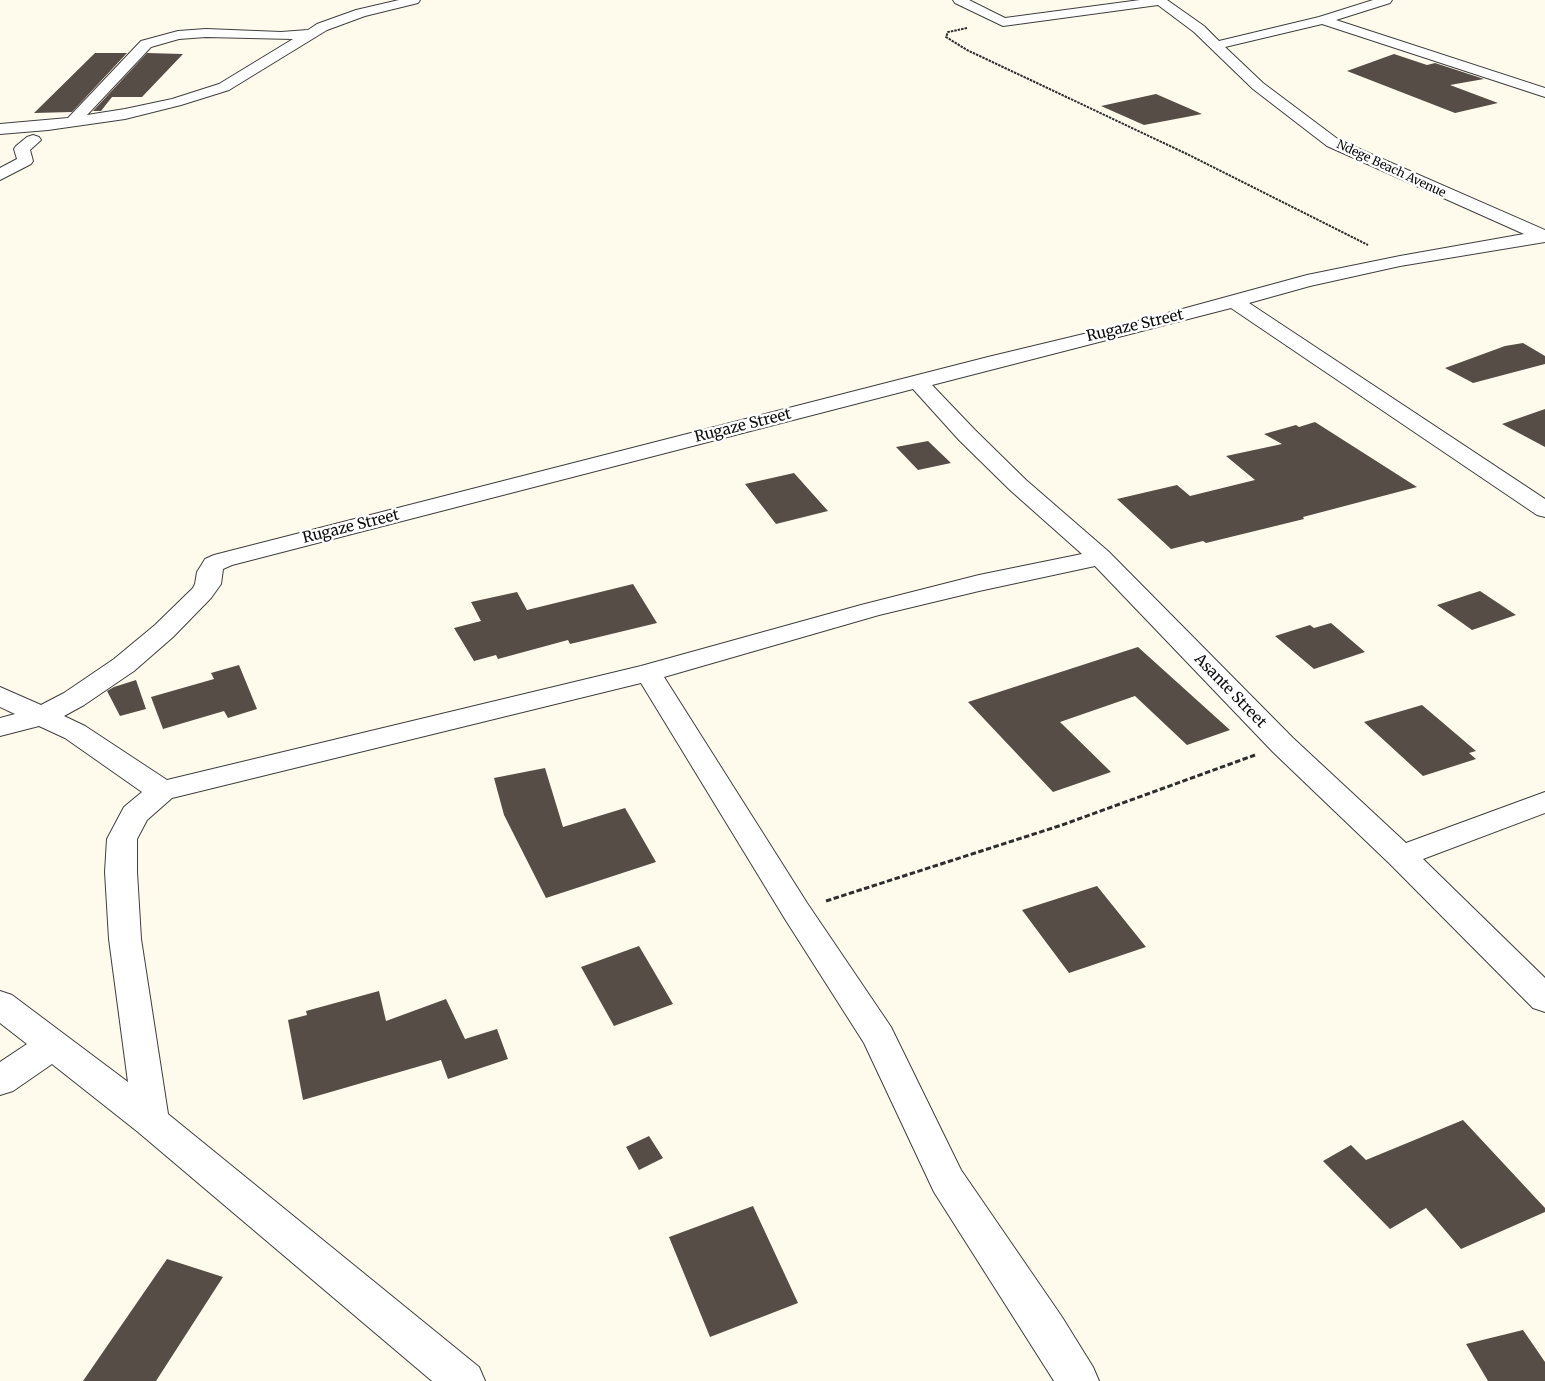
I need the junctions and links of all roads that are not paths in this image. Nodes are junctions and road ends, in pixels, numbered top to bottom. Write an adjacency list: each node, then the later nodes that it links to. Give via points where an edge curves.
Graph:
1 (414, 0): 6 (street, via 341,20)
2 (959, 0): 3 (street, via 1003,22)
3 (1160, 0): 7 (street, Ndege Beach Avenue)
4 (1386, 0): 5 (street)
5 (1323, 20): 7 (street); 8 (street)
6 (312, 34): 9 (street, via 224,87 125,114); 9 (street, via 206,33 178,35 152,42 136,52)
7 (1218, 45): 13 (street, Ndege Beach Avenue, via 1258,86 1334,143)
8 (1545, 93)
9 (72, 122): 10 (street)
10 (0, 129)
11 (33, 140): 12 (street, via 22,149 25,161)
12 (0, 175)
13 (1545, 236): 14 (street, Rugaze Street, via 1400,261 1307,281)
14 (1235, 302): 15 (street, Rugaze Street); 16 (street)
15 (918, 382): 17 (street, Asante Street, via 1018,484); 20 (street, Rugaze Street, via 223,560 214,564 209,572 208,584 202,594 164,631 124,665)
16 (1545, 510)
17 (1100, 556): 18 (street, via 870,610); 24 (street, Asante Street, via 1283,745)
18 (648, 674): 22 (street); 31 (street, via 879,1037 948,1180)
19 (0, 696): 20 (street)
20 (42, 716): 21 (street, Rugaze Street); 22 (street, via 75,732)
21 (0, 727)
22 (162, 791): 29 (street, via 135,814 122,839 125,939)
23 (1545, 802): 24 (street)
24 (1401, 856): 25 (street, Asante Street)
25 (1545, 998)
26 (0, 1004): 27 (street)
27 (53, 1044): 28 (street); 29 (street)
28 (0, 1081)
29 (151, 1121): 30 (street)
30 (464, 1381)
31 (1078, 1381)

